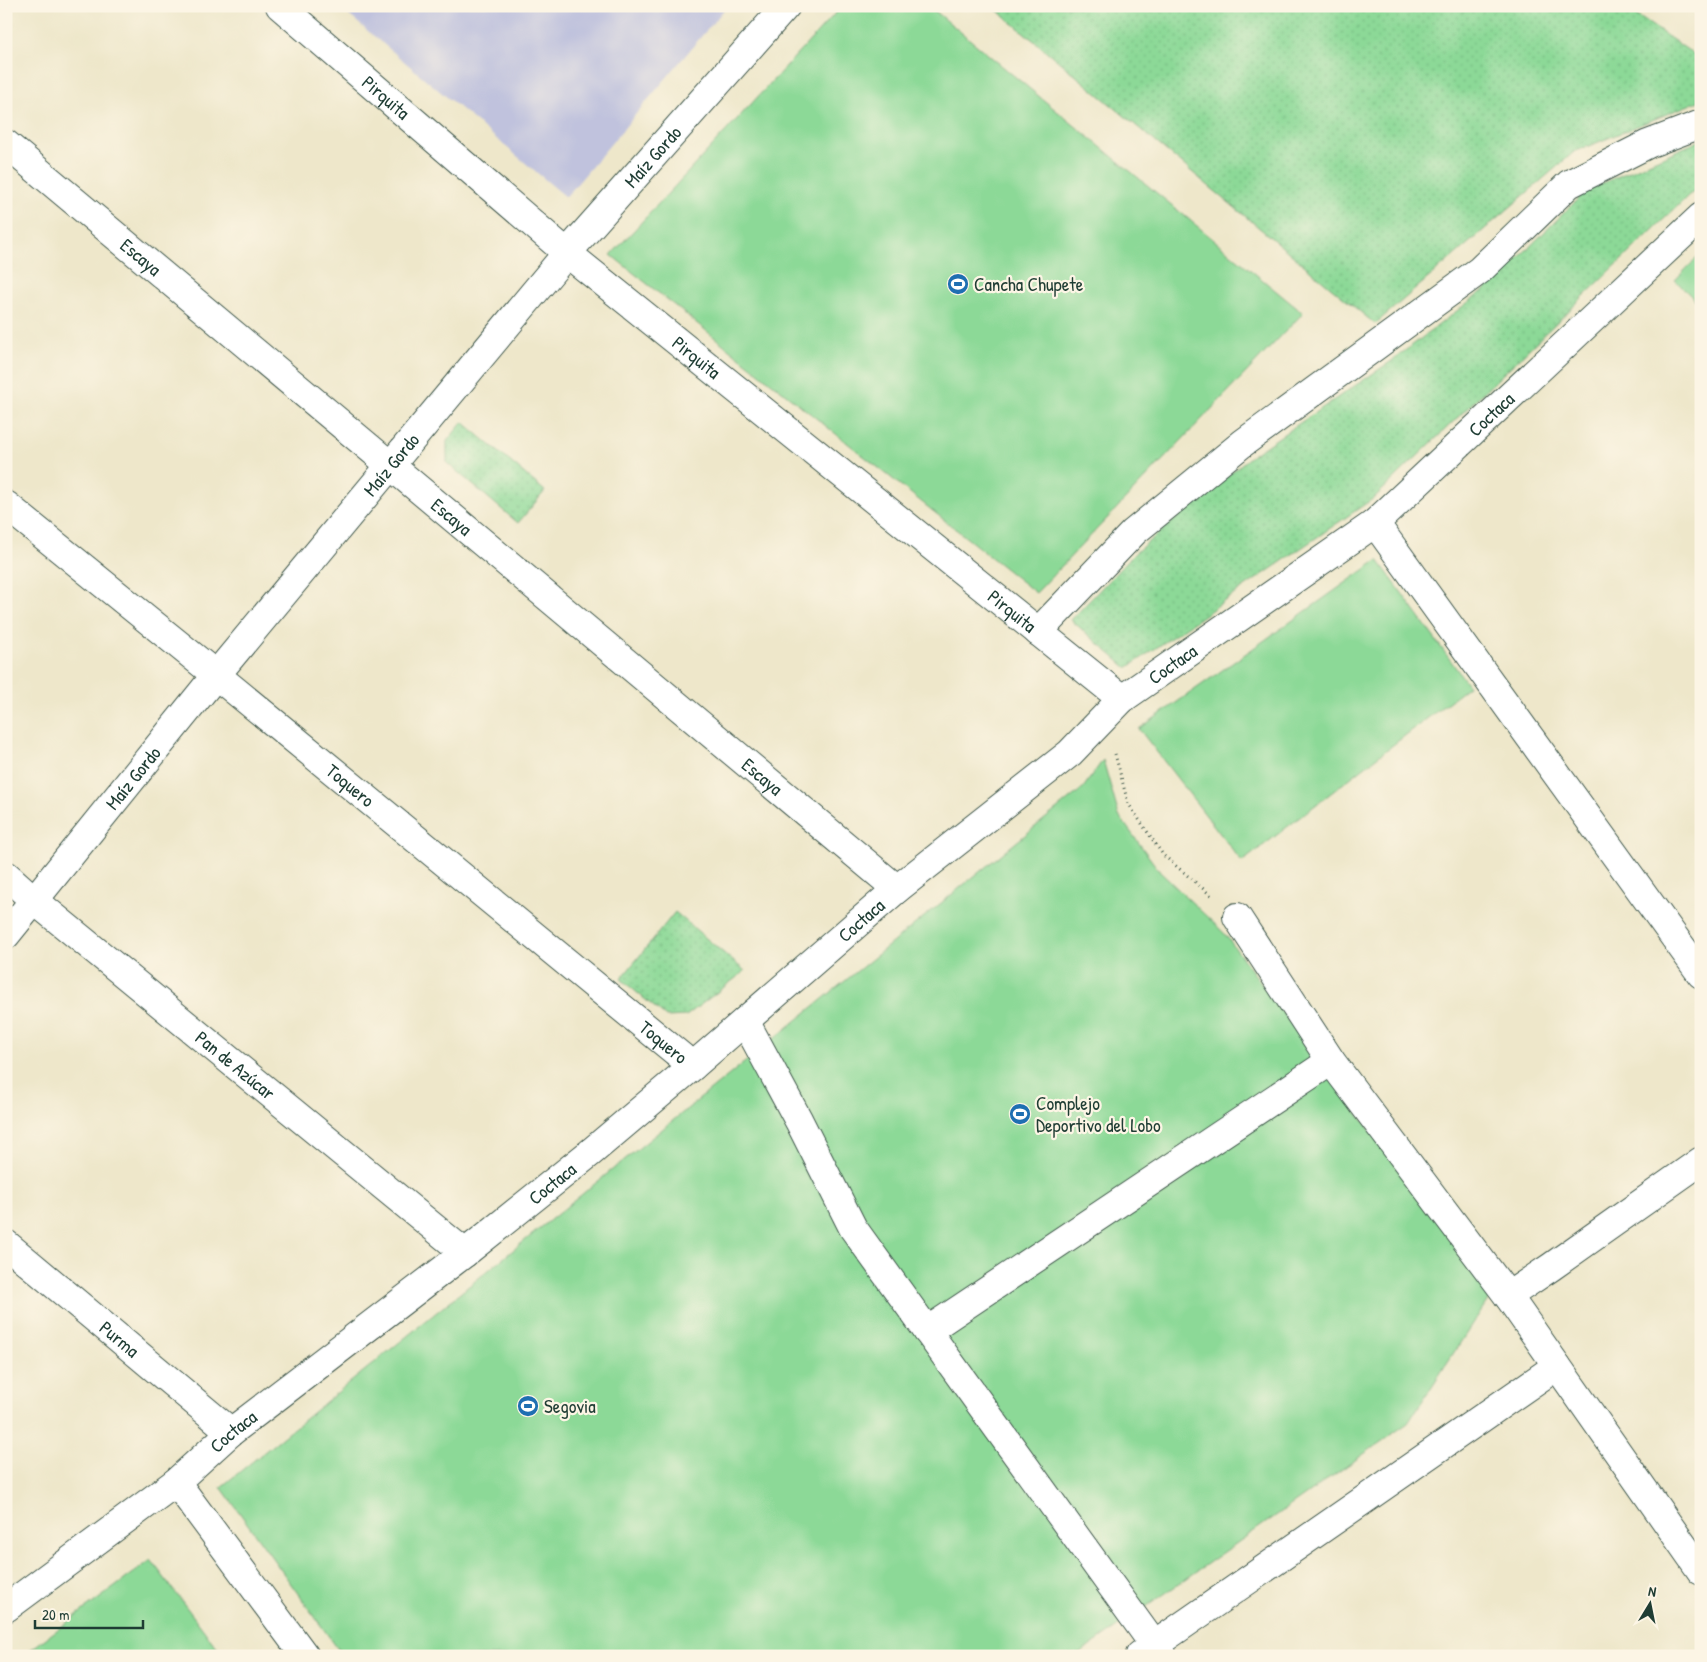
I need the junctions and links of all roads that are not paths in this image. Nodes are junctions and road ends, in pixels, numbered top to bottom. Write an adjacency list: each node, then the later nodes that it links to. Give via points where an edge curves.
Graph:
1 (280, 6): 6 (street, Pirquita)
2 (786, 6): 6 (street, Maíz Gordo)
3 (1701, 124): 10 (street, via 1648,144 1569,184 1480,270 1243,444 1134,532)
4 (6, 144): 7 (street, Escaya)
5 (1701, 217): 9 (street, Coctaca)
6 (567, 253): 7 (street, Maíz Gordo); 10 (street, Pirquita)
7 (392, 465): 11 (street, Maíz Gordo); 14 (street, Escaya)
8 (6, 505): 11 (street, Toquero)
9 (1375, 523): 12 (street, Coctaca); 18 (street)
10 (1038, 632): 12 (street, Pirquita)
11 (216, 675): 15 (street, Maíz Gordo); 21 (street, Toquero)
12 (1114, 708): 14 (street, Coctaca, via 1070,754)
13 (6, 875): 15 (street, Pan de Azúcar)
14 (898, 889): 19 (street, Coctaca)
15 (35, 901): 17 (street, Maíz Gordo); 24 (street, Pan de Azúcar)
16 (1237, 917): 20 (street)
17 (6, 935)
18 (1701, 974)
19 (745, 1021): 21 (street, Coctaca); 26 (street, via 853,1228)
20 (1331, 1061): 25 (street); 26 (street)
21 (693, 1066): 24 (street, Coctaca)
22 (1701, 1161): 25 (street)
23 (6, 1244): 28 (street, Purma)
24 (465, 1253): 28 (street, Coctaca)
25 (1508, 1296): 27 (street)
26 (927, 1331): 32 (street)
27 (1557, 1366): 30 (street); 32 (street)
28 (231, 1432): 29 (street, Coctaca)
29 (176, 1482): 31 (street, Coctaca); 33 (street)
30 (1701, 1571)
31 (6, 1608)
32 (1152, 1652)
33 (306, 1656)

